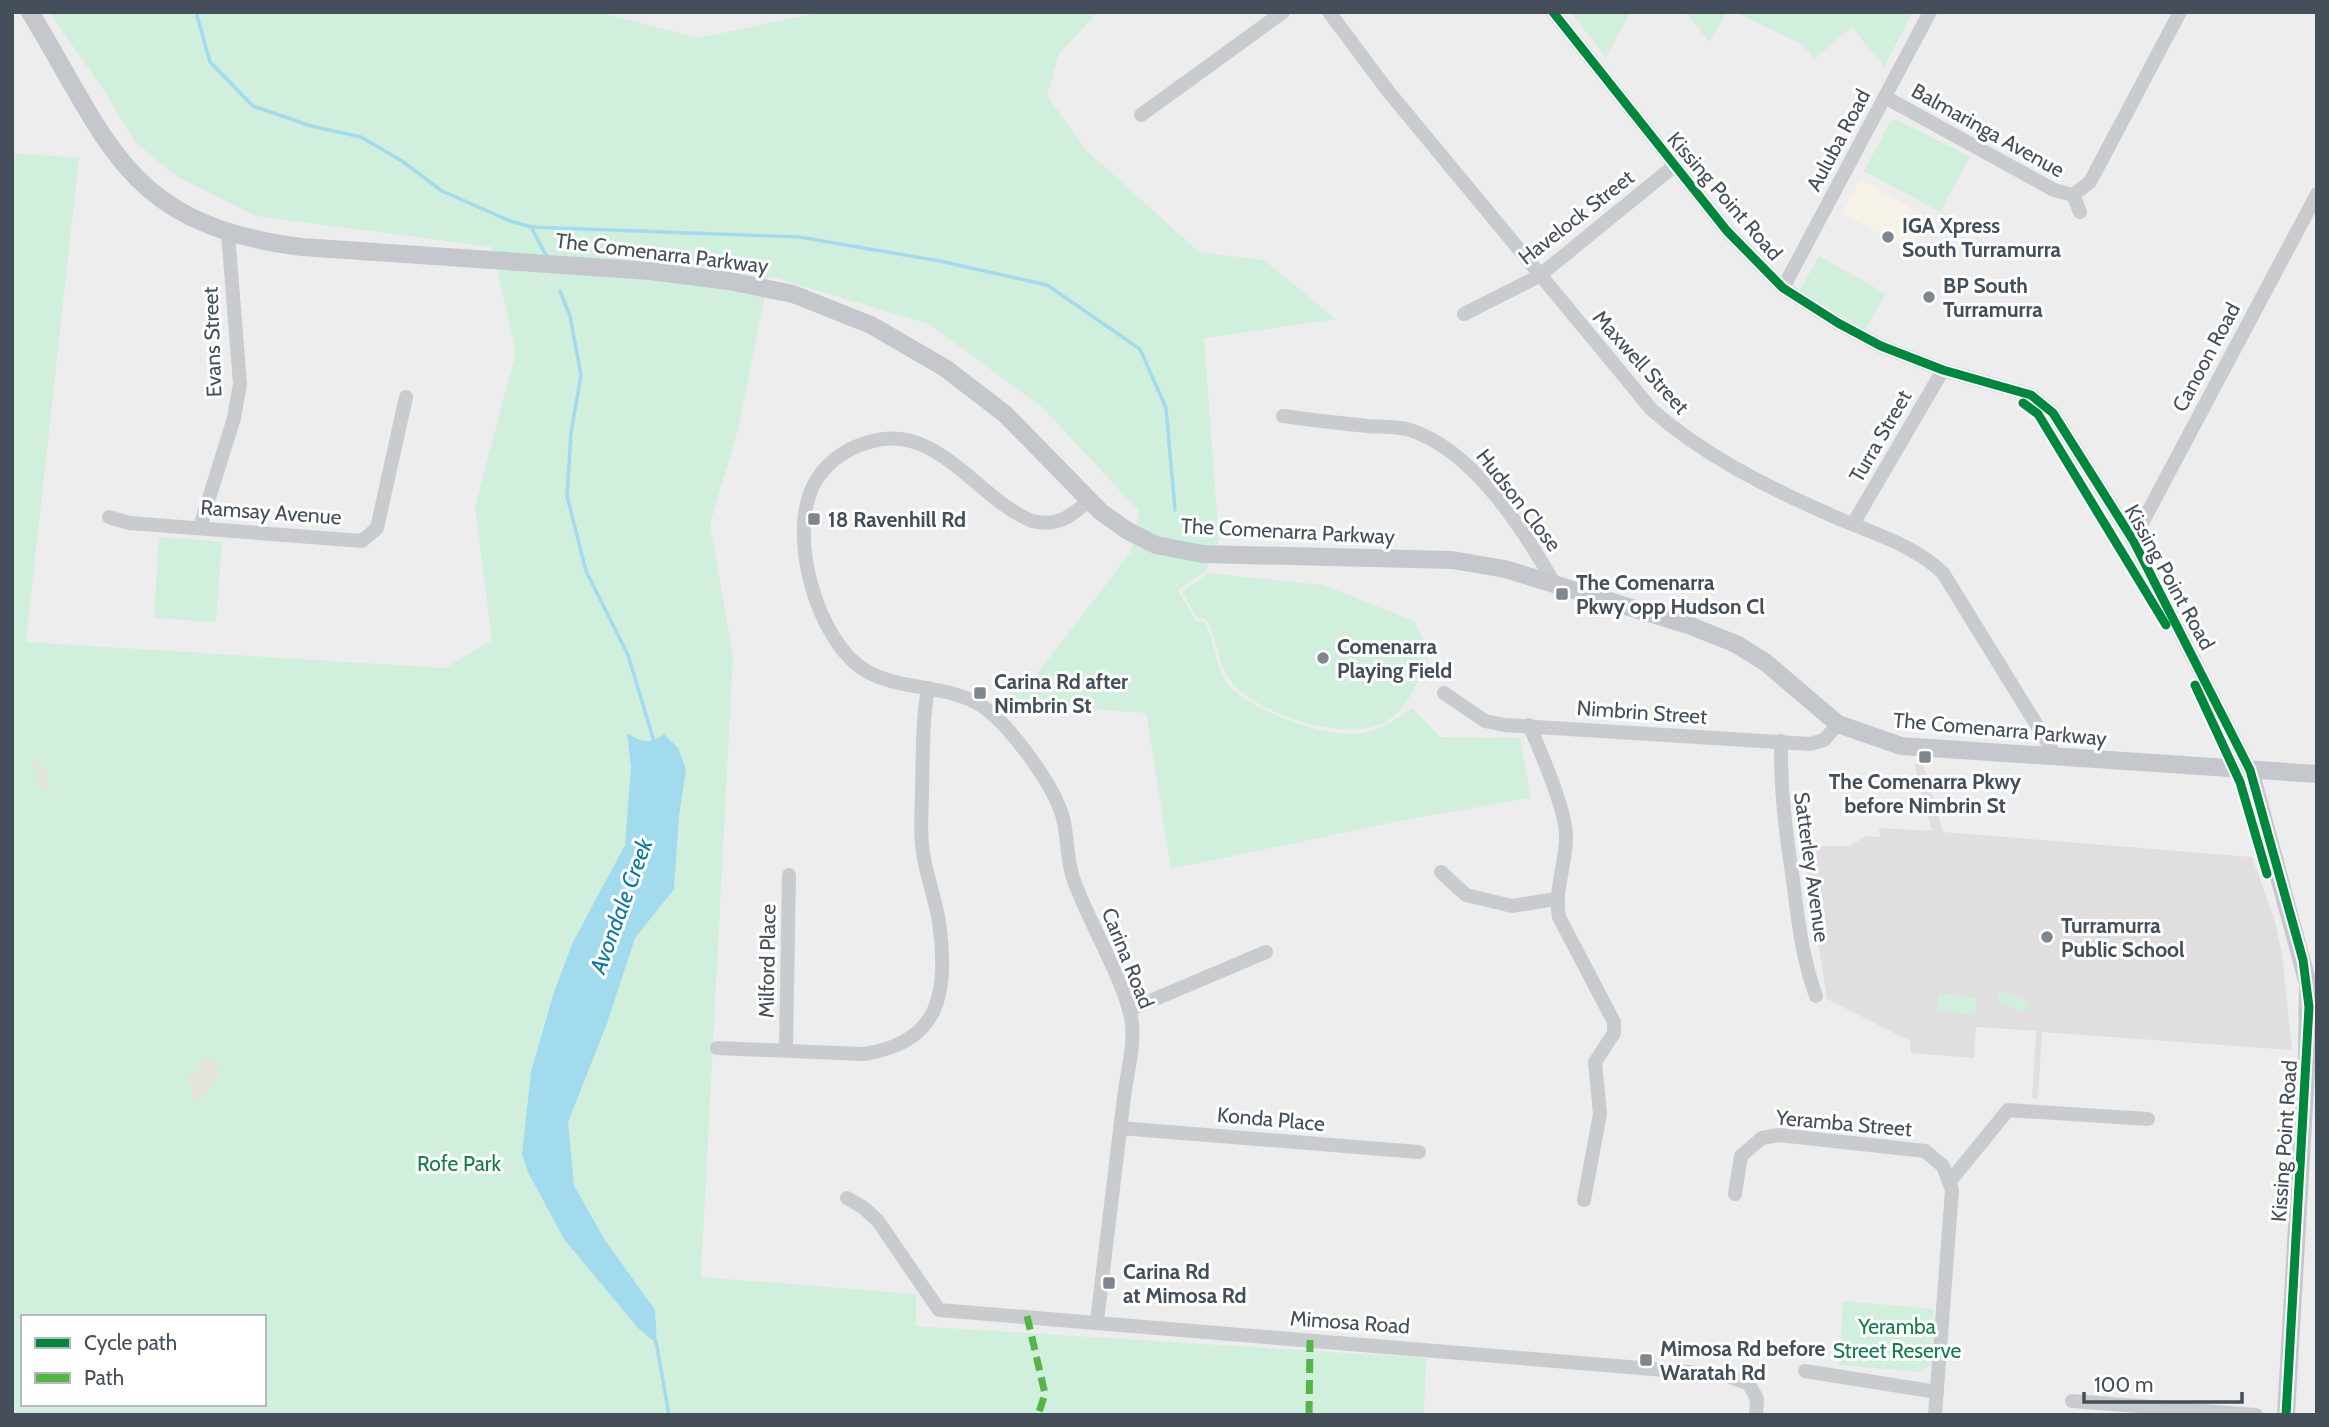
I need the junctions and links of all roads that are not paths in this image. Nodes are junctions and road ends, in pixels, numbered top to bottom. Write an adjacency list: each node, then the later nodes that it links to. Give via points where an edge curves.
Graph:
1 (30, 12): 13 (main road, The Comenarra Parkway, via 92,122 126,169 170,206)
2 (1283, 12): 8 (street)
3 (1329, 12): 14 (street, Maxwell Street)
4 (1553, 12): 9 (street, Kissing Point Road)
5 (1930, 12): 7 (street, Auluba Road)
6 (2180, 12): 11 (street, Balmaringa Avenue, via 2090,182)
7 (1885, 97): 11 (street, Balmaringa Avenue, via 2054,190); 15 (street, Auluba Road)
8 (1141, 115)
9 (1674, 166): 14 (street, Havelock Street); 15 (street, Kissing Point Road, via 1727,231)
10 (2317, 194): 24 (street, Canoon Road)
11 (2073, 195): 12 (street, Balmaringa Avenue)
12 (2080, 212)
13 (228, 233): 20 (main road, The Comenarra Parkway, via 302,247 650,271 793,294 871,325 945,368 1005,414); 23 (street, Evans Street, via 240,384)
14 (1539, 276): 16 (street, Havelock Street); 22 (street, Maxwell Street, via 1630,385 1677,433)
15 (1783, 288): 17 (street, Kissing Point Road, via 1866,339)
16 (1464, 314)
17 (1943, 370): 22 (street, Turra Street); 24 (street, Kissing Point Road, via 2014,389 2044,403)
18 (406, 397): 23 (street, Ramsay Avenue, via 377,528 371,536 362,541)
19 (1283, 416): 25 (street, Hudson Close, via 1407,429 1430,438 1482,481)
20 (1089, 500): 25 (main road, The Comenarra Parkway, via 1139,538 1190,553 1452,560); 26 (street, Carina Road, via 1062,521 1032,520 930,447 894,438 857,445 827,466 808,497 803,516 809,571 824,618 844,651 868,672)
21 (109, 517): 23 (street, Ramsay Avenue, via 129,523)
22 (1853, 524): 31 (street, Maxwell Street, via 1919,553 1943,573)
23 (200, 527)
24 (2133, 540): 32 (street, Kissing Point Road)
25 (1554, 583): 28 (main road, The Comenarra Parkway, via 1736,645 1765,662)
26 (928, 688): 39 (street, Carina Road, via 966,698 995,717 1039,773 1060,809 1074,880); 41 (street, via 923,713 922,844 939,923 935,1013 906,1042 887,1051 863,1054)
27 (1444, 693): 29 (street, Nimbrin Street, via 1485,721)
28 (1838, 724): 30 (street, Nimbrin Street, via 1818,743); 31 (main road, The Comenarra Parkway, via 1901,746)
29 (1528, 725): 30 (street, Nimbrin Street); 36 (street, via 1545,761 1567,836)
30 (1781, 741): 38 (street, Satterley Avenue, via 1780,785 1791,870 1805,965)
31 (2057, 758): 32 (main road, The Comenarra Parkway)
32 (2250, 770): 33 (main road, The Comenarra Parkway); 57 (main road, Kissing Point Road, via 2309,995)
33 (2317, 774)
34 (1441, 872): 36 (street, via 1466,895 1477,898 1512,906)
35 (789, 875): 41 (street, Milford Place)
36 (1556, 900): 48 (street, via 1571,943 1614,1022 1614,1033 1595,1062 1600,1114)
37 (1266, 952): 39 (street)
38 (1816, 996)
39 (1129, 1010): 43 (street, Carina Road, via 1131,1032)
40 (717, 1048): 41 (street)
41 (786, 1048)
42 (2148, 1119): 45 (street, via 2008,1110)
43 (1120, 1128): 44 (street, Konda Place); 49 (street, Carina Road)
44 (1419, 1152)
45 (1951, 1180): 46 (street, Yeramba Street, via 1925,1151 1779,1135 1762,1138 1741,1156); 51 (street)
46 (1735, 1195)
47 (847, 1198): 49 (street, Mimosa Road, via 878,1221 937,1308)
48 (1584, 1199)
49 (1097, 1321): 54 (street, Mimosa Road, via 1725,1375 1749,1384 1757,1399)
50 (1805, 1371): 51 (street)
51 (1937, 1392): 55 (street)
52 (2072, 1401): 53 (street)
53 (2130, 1410): 56 (street)
54 (1756, 1415)
55 (1935, 1415)
56 (2256, 1415)
57 (2286, 1415)

